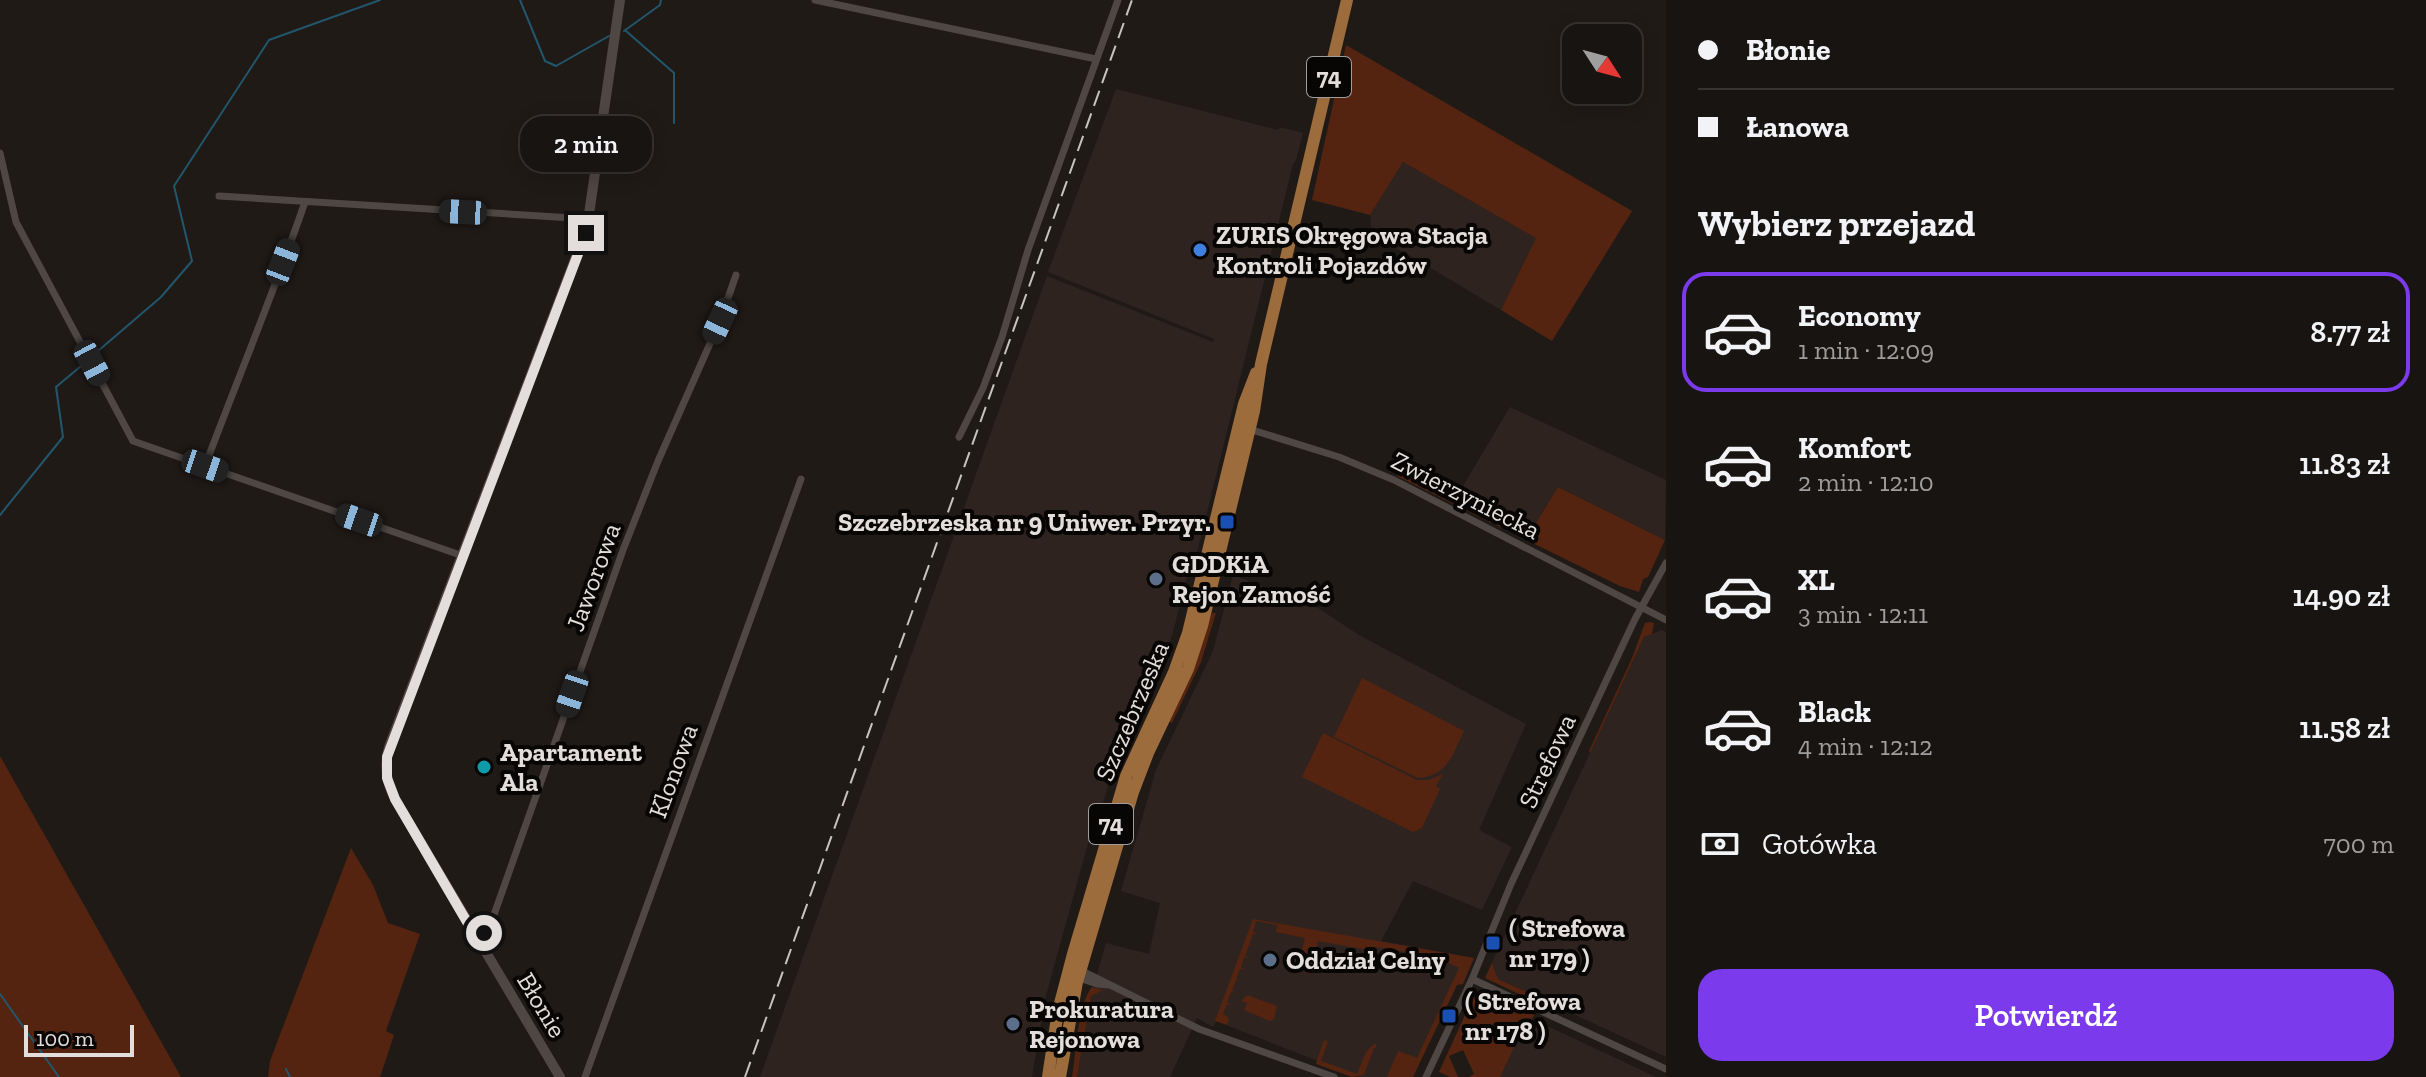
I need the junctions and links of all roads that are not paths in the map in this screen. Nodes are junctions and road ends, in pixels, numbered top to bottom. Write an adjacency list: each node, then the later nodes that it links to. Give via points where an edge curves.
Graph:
1 (620, 0): 9 (street, Błonie)
2 (815, 0): 5 (street)
3 (1118, 0): 5 (street)
4 (1347, 0): 11 (main road, Szczebrzeska / 74)
5 (1096, 59): 12 (street, via 1002,337)
6 (0, 153): 13 (street, via 16,222 133,441)
7 (219, 196): 8 (street)
8 (305, 202): 9 (street); 13 (street)
9 (589, 219): 15 (street, Błonie)
10 (736, 275): 19 (street, Jaworowa, via 623,550 490,926)
11 (1244, 428): 17 (street, Zwierzyniecka, via 1394,480); 20 (main road, Szczebrzeska / 74, via 1188,633 1126,776)
12 (959, 437)
13 (205, 466): 15 (street)
14 (801, 479): 24 (street, Klonowa)
15 (463, 556): 19 (street, Błonie, via 386,768 391,792)
16 (1666, 563): 17 (street, Strefowa)
17 (1642, 607): 18 (street, Zwierzyniecka); 21 (street, Strefowa)
18 (1666, 620)
19 (477, 939): 23 (street, Błonie)
20 (1076, 972): 25 (main road, Szczebrzeska / 74); 26 (main road, Szczebrzeska / 74); 27 (street, via 1199,1029)
21 (1472, 979): 22 (street); 28 (street, Strefowa)
22 (1666, 1069)
23 (560, 1077)
24 (585, 1077)
25 (1048, 1077)
26 (1060, 1077)
27 (1334, 1077)
28 (1426, 1077)

